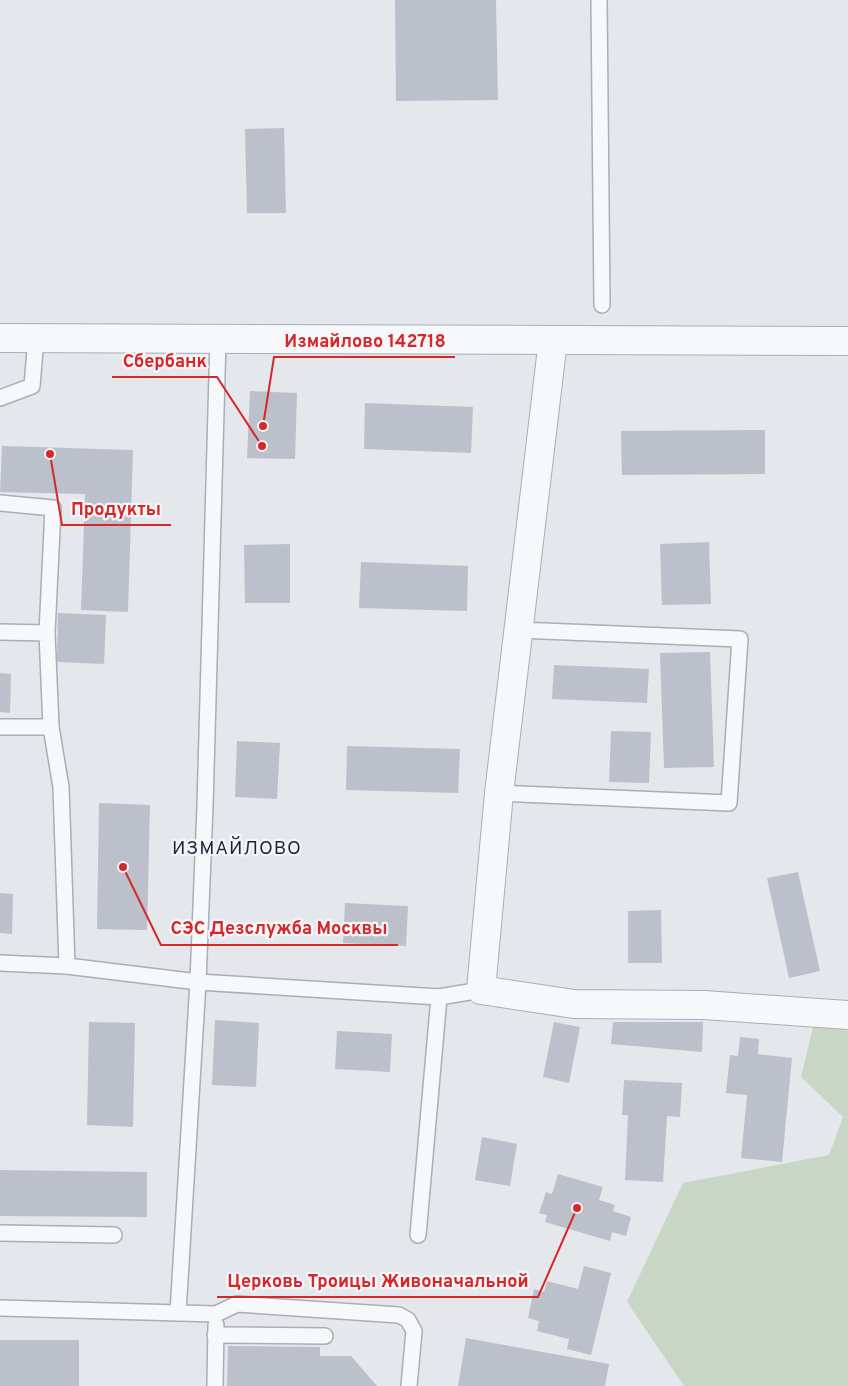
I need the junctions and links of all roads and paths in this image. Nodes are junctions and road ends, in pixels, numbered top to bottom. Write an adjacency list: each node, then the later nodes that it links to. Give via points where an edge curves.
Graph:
1 (599, 0): 2 (lane)
2 (602, 305)
3 (0, 338): 4 (street)
4 (36, 338): 5 (street); 8 (lane, via 32,386)
5 (218, 339): 6 (street); 18 (lane)
6 (553, 340): 7 (street); 10 (street)
7 (848, 341)
8 (0, 398)
9 (0, 503): 12 (lane, via 53,508)
10 (518, 630): 15 (street); 15 (lane, via 740,639 729,803)
11 (0, 632): 12 (lane)
12 (47, 633): 13 (lane)
13 (51, 726): 14 (lane); 17 (lane, via 60,788)
14 (0, 727)
15 (499, 793): 19 (street)
16 (0, 963): 17 (lane)
17 (66, 966): 18 (lane)
18 (198, 982): 20 (lane); 26 (lane)
19 (481, 990): 20 (lane); 21 (street, via 574,1004 704,1005)
20 (439, 997): 24 (lane)
21 (848, 1015)
22 (0, 1234): 23 (lane)
23 (114, 1235)
24 (418, 1235)
25 (0, 1308): 26 (lane)
26 (178, 1313): 27 (lane)
27 (216, 1314): 28 (lane); 31 (lane, via 237,1304 400,1315 408,1320 414,1331)
28 (216, 1335): 29 (lane); 30 (lane)
29 (324, 1336)
30 (215, 1386)
31 (409, 1386)

